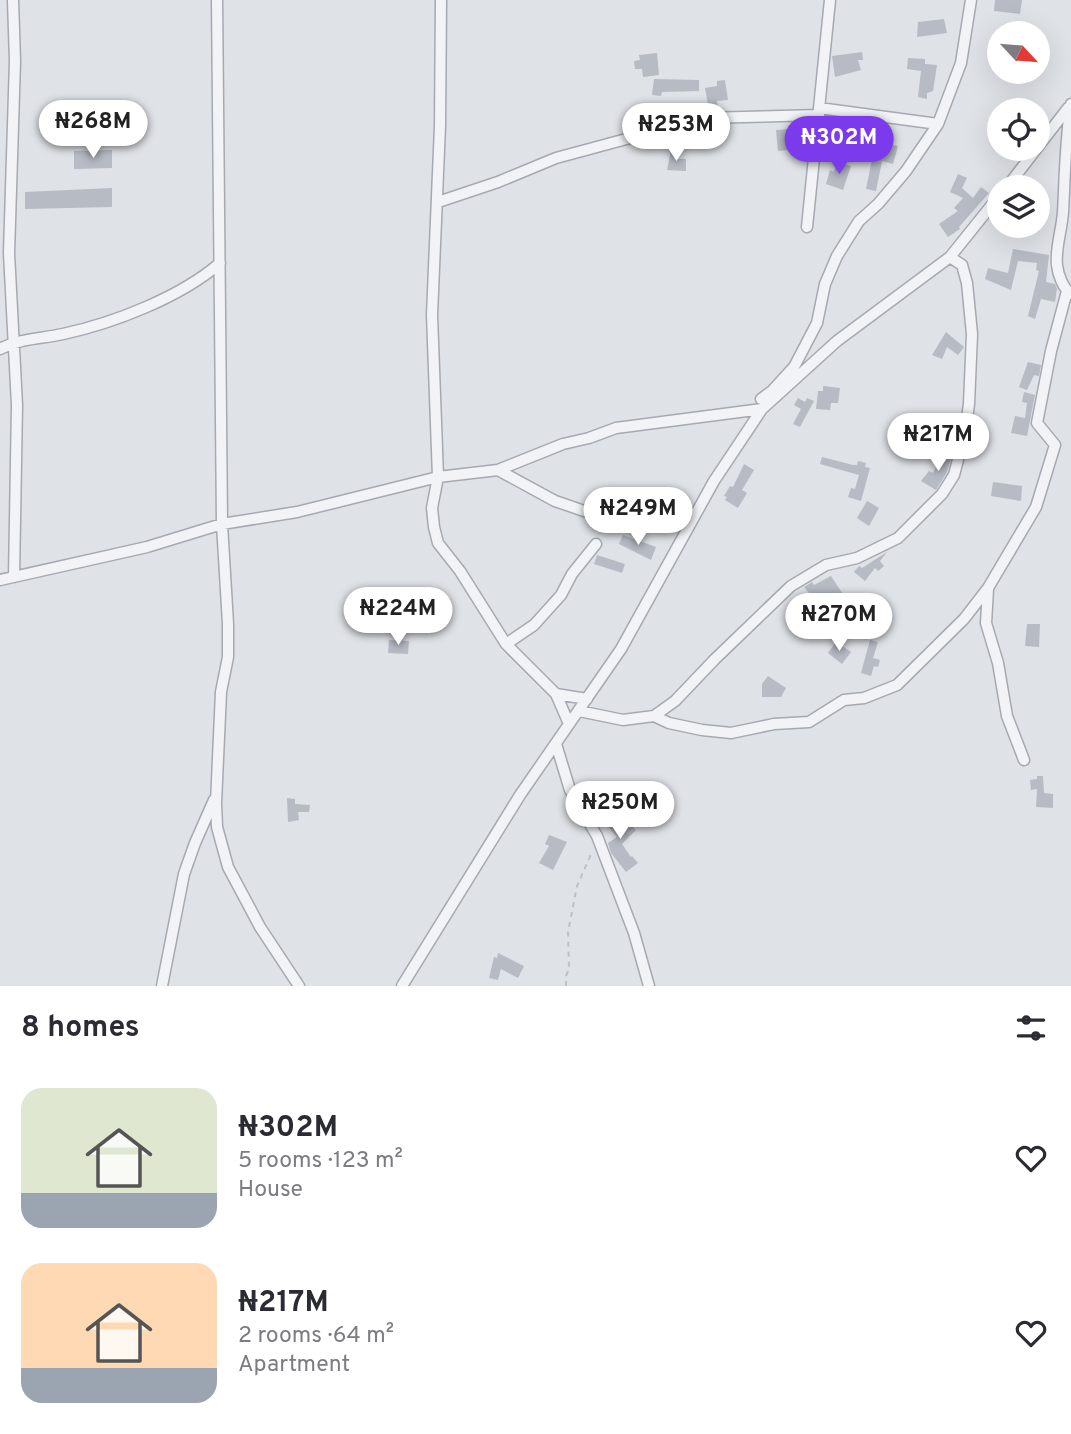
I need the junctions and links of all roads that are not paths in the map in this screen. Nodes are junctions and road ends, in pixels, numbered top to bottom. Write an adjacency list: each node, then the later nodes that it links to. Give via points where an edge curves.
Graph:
1 (13, 0): 16 (street, via 9,253)
2 (218, 0): 14 (street)
3 (441, 0): 10 (street)
4 (830, 0): 7 (street)
5 (971, 0): 8 (street, via 961,63)
6 (1071, 103): 9 (street); 15 (street, via 1056,263)
7 (819, 112): 8 (street); 10 (street, via 704,118 556,158); 12 (street)
8 (938, 124): 18 (street, via 885,196 859,221 833,265 817,323 794,367)
9 (1016, 175)
10 (438, 202): 20 (street, via 432,315)
11 (987, 211): 13 (street)
12 (807, 227)
13 (950, 257): 18 (street, via 836,341); 31 (street, via 962,265 972,334 965,433 948,485 898,538 857,558 826,565 791,586 675,701)
14 (220, 263): 16 (street, via 176,293 116,318 63,334); 22 (street)
15 (1069, 292): 26 (street, via 1037,423 1055,445 1036,507)
16 (13, 341): 17 (street); 24 (street, via 17,405)
17 (0, 349)
18 (762, 404): 19 (street, via 616,428); 29 (street, via 621,649)
19 (498, 470): 20 (street); 21 (street, via 555,501)
20 (438, 477): 22 (street, via 297,512); 27 (street, via 432,508 438,543)
21 (619, 523)
22 (222, 524): 24 (street, via 147,547); 35 (street, via 228,657 221,692)
23 (596, 544): 27 (street, via 561,595 534,625)
24 (14, 577): 25 (street)
25 (0, 580)
26 (988, 588): 31 (street, via 964,619 897,685 864,698 844,700 809,722 731,733); 34 (street, via 986,623 1007,716)
27 (506, 644): 28 (street)
28 (556, 694): 29 (street); 32 (street)
29 (587, 699): 30 (street)
30 (579, 711): 31 (street, via 623,720); 32 (street)
31 (654, 716)
32 (569, 724): 33 (street)
33 (556, 744): 38 (street); 39 (street, via 570,790 597,836 635,933)
34 (1024, 760)
35 (217, 793): 36 (street, via 184,874); 37 (street, via 216,827 228,867)
36 (162, 986)
37 (299, 986)
38 (402, 986)
39 (649, 986)

